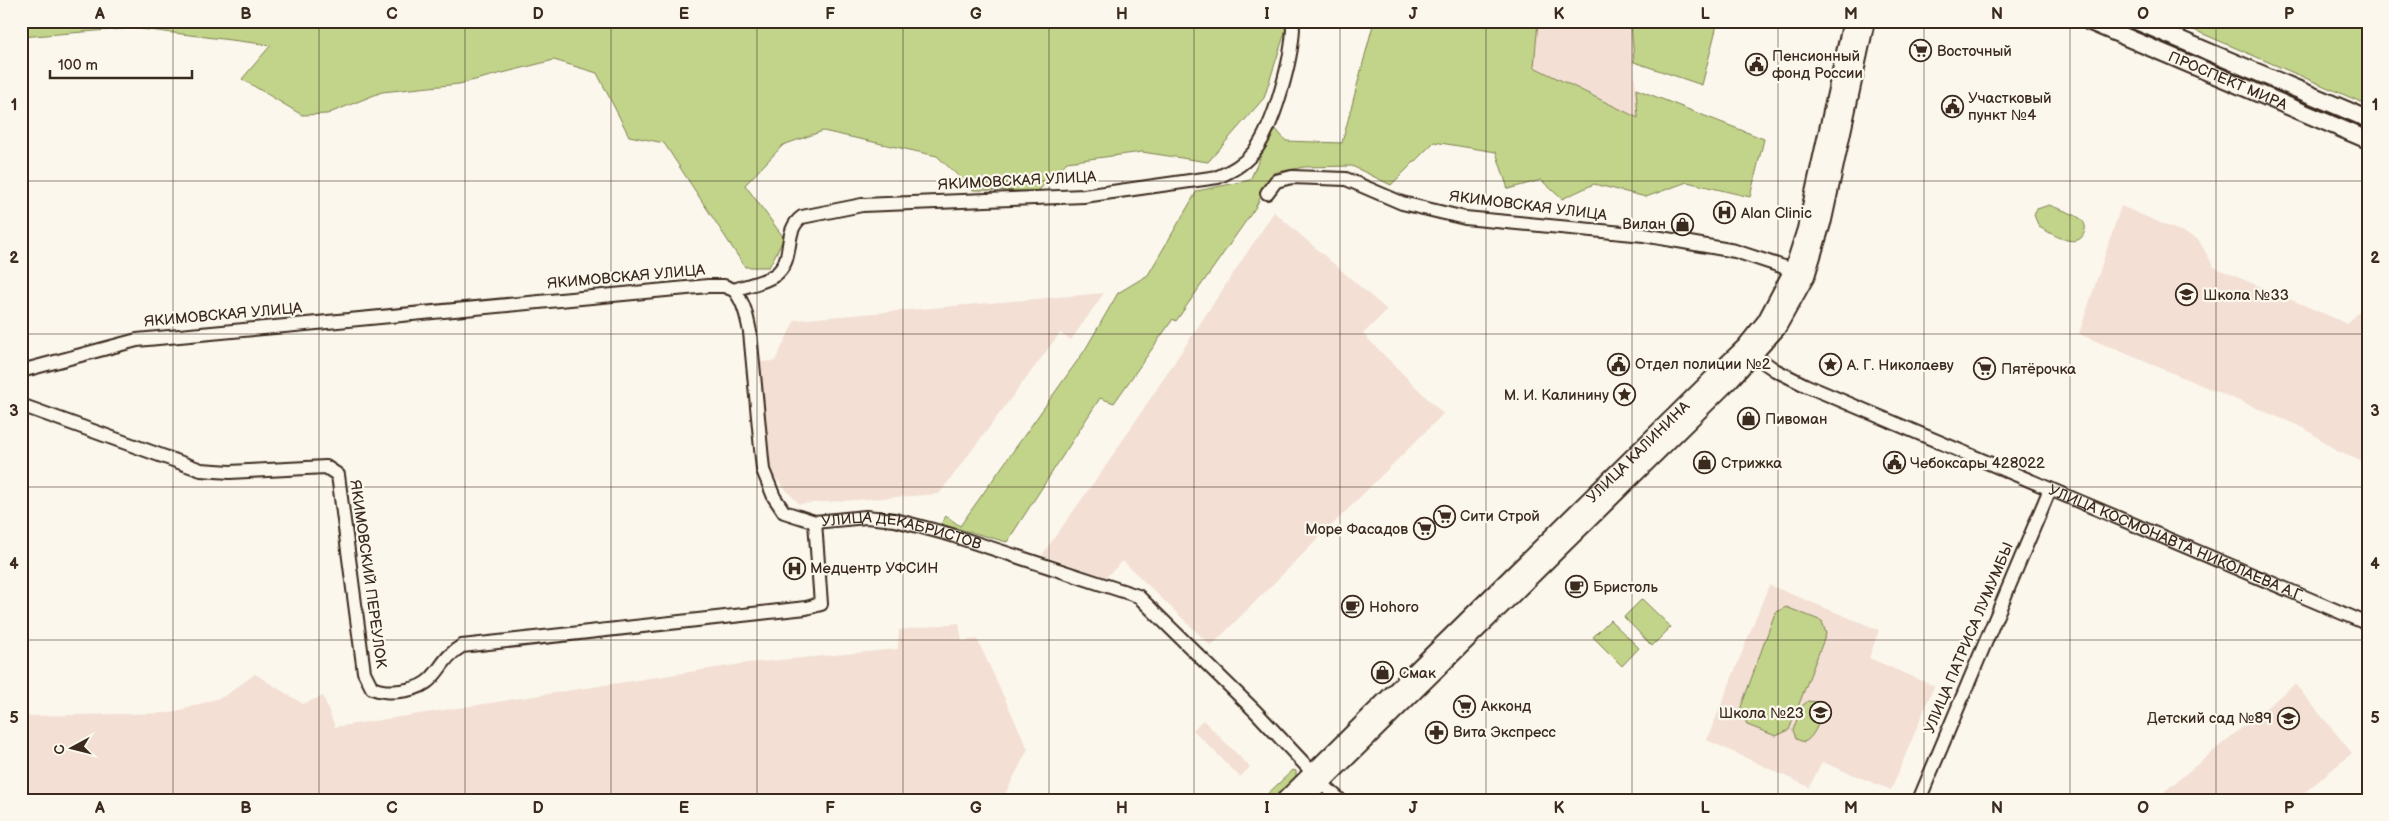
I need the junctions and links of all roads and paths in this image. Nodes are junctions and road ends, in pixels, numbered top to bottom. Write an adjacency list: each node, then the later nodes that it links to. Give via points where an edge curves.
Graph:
1 (1293, 21): 12 (street, ЯКИМОВСКАЯ УЛИЦА, via 1290,51 1266,134 1237,168 1218,177 1084,196 862,205 802,217 791,230 790,252 776,274)
2 (1852, 21): 11 (main road, УЛИЦА КАЛИНИНА, via 1808,220)
3 (1866, 21): 13 (main road, УЛИЦА КАЛИНИНА, via 1823,220 1806,276 1778,328)
4 (2088, 21): 7 (main road, ПРОСПЕКТ МИРА)
5 (2136, 21): 6 (main road, ПРОСПЕКТ МИРА)
6 (2269, 77): 7 (main road); 8 (main road, ПРОСПЕКТ МИРА)
7 (2262, 95): 9 (main road, ПРОСПЕКТ МИРА)
8 (2368, 119)
9 (2368, 140)
10 (1267, 193): 11 (street, ЯКИМОВСКАЯ УЛИЦА, via 1276,181 1292,177 1346,179 1402,202 1465,218 1644,235 1735,251)
11 (1793, 270): 13 (main road, УЛИЦА КАЛИНИНА)
12 (734, 290): 14 (street, ЯКИМОВСКАЯ УЛИЦА, via 708,286 137,340); 17 (street, via 746,312 750,332 760,450 767,482 784,512)
13 (1750, 351): 16 (street, УЛИЦА КОСМОНАВТА НИКОЛАЕВА А.Г., via 1775,370 1805,385); 20 (main road, УЛИЦА КАЛИНИНА)
14 (21, 371)
15 (21, 405): 19 (street, ЯКИМОВСКИЙ ПЕРЕУЛОК, via 201,470 230,472 326,467 338,475 364,672 372,688 387,692 427,684 452,651)
16 (2050, 489): 18 (street, УЛИЦА КОСМОНАВТА НИКОЛАЕВА А.Г.); 24 (street, УЛИЦА ПАТРИСА ЛУМУМБЫ)
17 (815, 522): 19 (street, УЛИЦА ДЕКАБРИСТОВ, via 821,604); 20 (street, УЛИЦА ДЕКАБРИСТОВ, via 883,518 948,534 1138,596 1256,712)
18 (2368, 624)
19 (462, 646)
20 (1317, 778): 21 (main road, УЛИЦА КАЛИНИНА); 22 (main road, УЛИЦА КАЛИНИНА); 23 (street, УЛИЦА ДЕКАБРИСТОВ)
21 (1285, 800)
22 (1304, 800)
23 (1340, 800)
24 (1919, 800)

